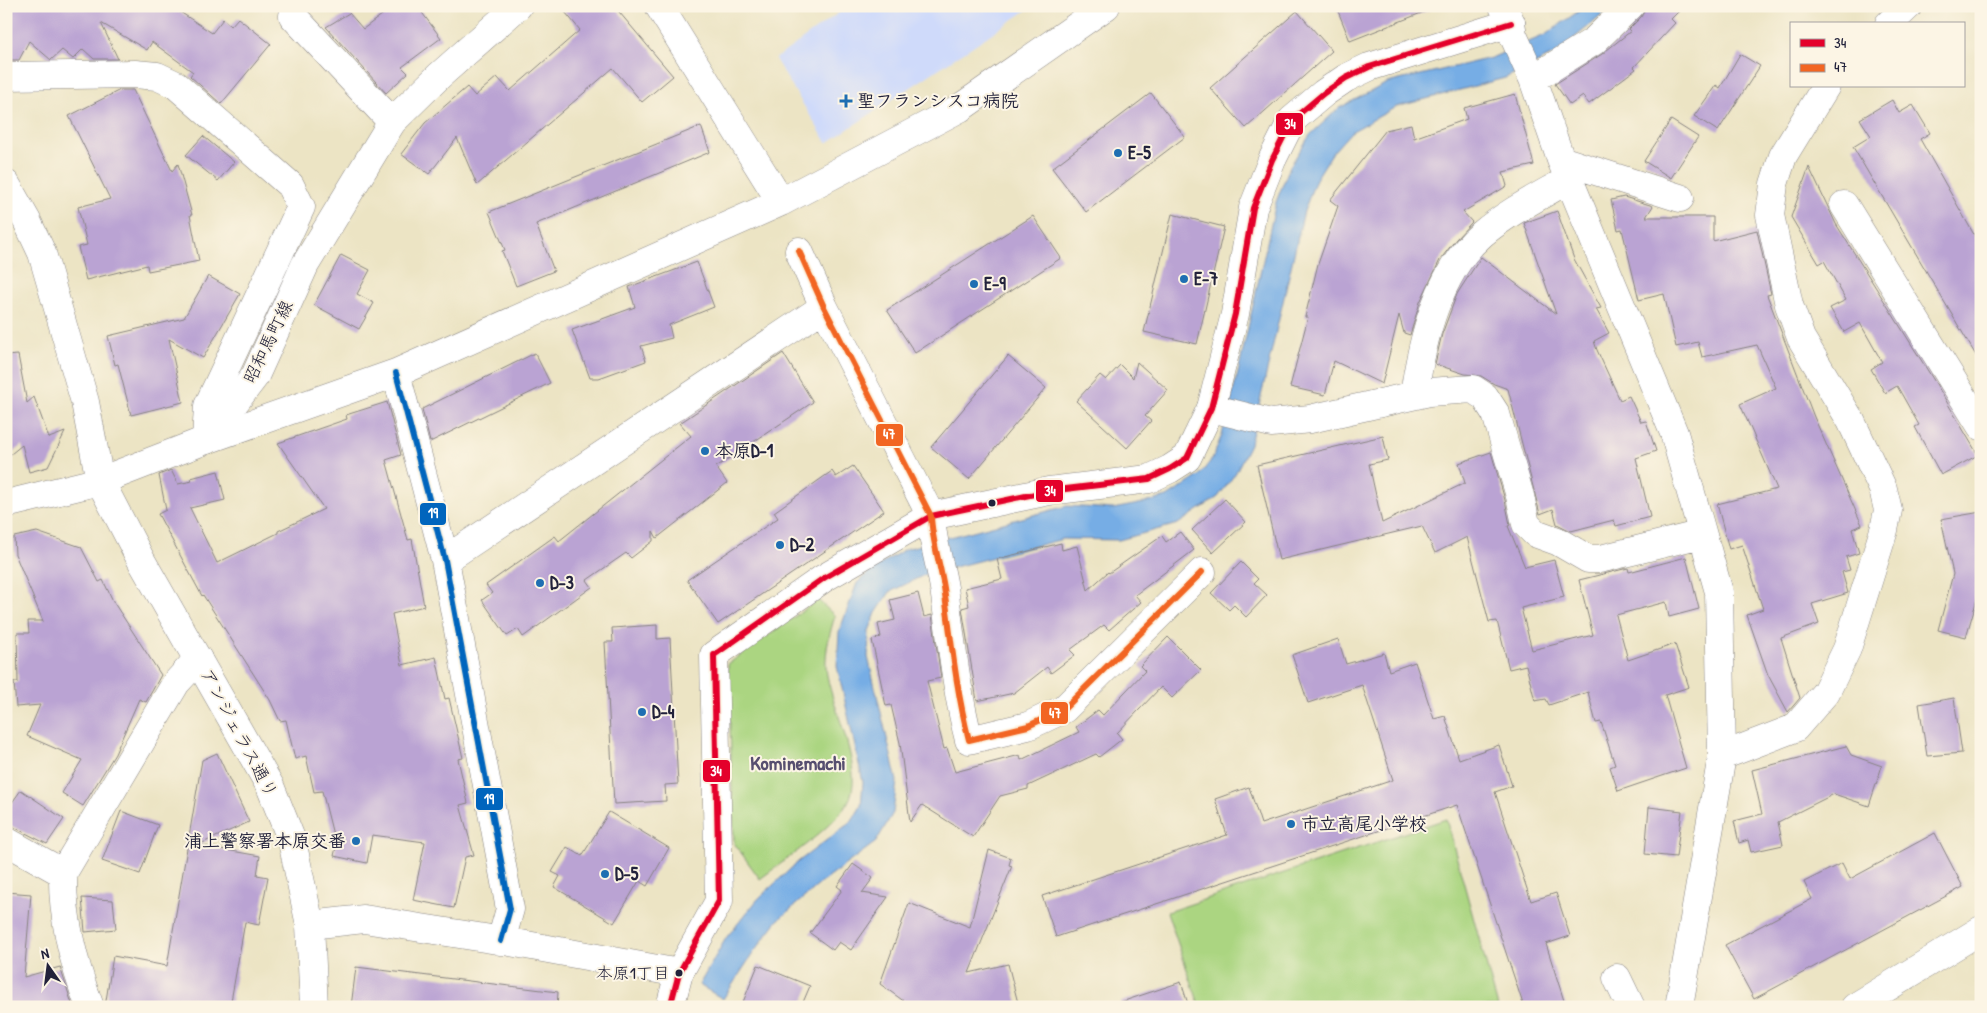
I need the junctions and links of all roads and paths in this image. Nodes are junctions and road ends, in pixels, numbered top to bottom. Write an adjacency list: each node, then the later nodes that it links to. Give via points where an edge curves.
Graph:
1 (518, 6): 12 (street, 昭和馬町線)
2 (659, 6): 16 (street)
3 (1106, 6): 16 (street, via 960,108)
4 (1630, 6): 10 (street, via 1594,41)
5 (1908, 6): 8 (street)
6 (293, 16): 12 (street)
7 (1509, 22): 10 (street); 22 (street, via 1369,67 1324,93 1292,120 1253,208)
8 (1891, 22)
9 (6, 76): 24 (street, via 157,76 176,85 290,185 302,207 208,406)
10 (1533, 79): 13 (street)
11 (1825, 88): 32 (street, via 1783,156 1774,184 1770,214 1789,305 1801,338 1851,421 1883,489 1888,510 1847,649 1826,692 1795,728)
12 (392, 122): 24 (street, 昭和馬町線, via 305,265 254,376)
13 (1565, 169): 15 (street); 21 (street, via 1482,234 1462,254 1436,306 1419,358); 28 (street, via 1674,433)
14 (10, 196): 25 (street, via 42,254 85,402)
15 (1680, 198)
16 (781, 202): 20 (street)
17 (1844, 204): 23 (street)
18 (799, 251): 19 (street)
19 (824, 307): 27 (street); 29 (street)
20 (396, 373): 24 (street); 29 (street)
21 (1414, 395): 22 (street, via 1310,419 1271,423); 28 (street, via 1473,389 1485,397 1496,414 1526,524 1535,533 1557,541 1588,559 1600,559)
22 (1215, 409): 27 (street, via 1187,458 1149,479 1049,491)
23 (1981, 426)
24 (206, 440): 25 (street)
25 (100, 481): 26 (street); 31 (street, アンジェラス通り)
26 (6, 504)
27 (932, 528): 30 (street, via 969,740 1028,726 1064,709); 38 (street, via 824,578 714,654 719,901)
28 (1702, 534): 32 (street, via 1719,592)
29 (445, 560): 37 (street, via 510,910)
30 (1202, 572)
31 (198, 659): 34 (street, via 176,683); 35 (street, アンジェラス通り, via 270,786 292,841)
32 (1722, 756): 44 (street)
33 (6, 841): 34 (street)
34 (63, 874): 40 (street, via 62,894 70,940)
35 (310, 925): 37 (street, via 364,919); 41 (street, アンジェラス通り)
36 (1981, 930): 45 (street)
37 (501, 941): 38 (street)
38 (679, 973): 42 (street)
39 (1617, 978): 43 (street)
40 (90, 1007)
41 (314, 1007)
42 (670, 1007)
43 (1631, 1007)
44 (1680, 1007)
45 (1855, 1007)

